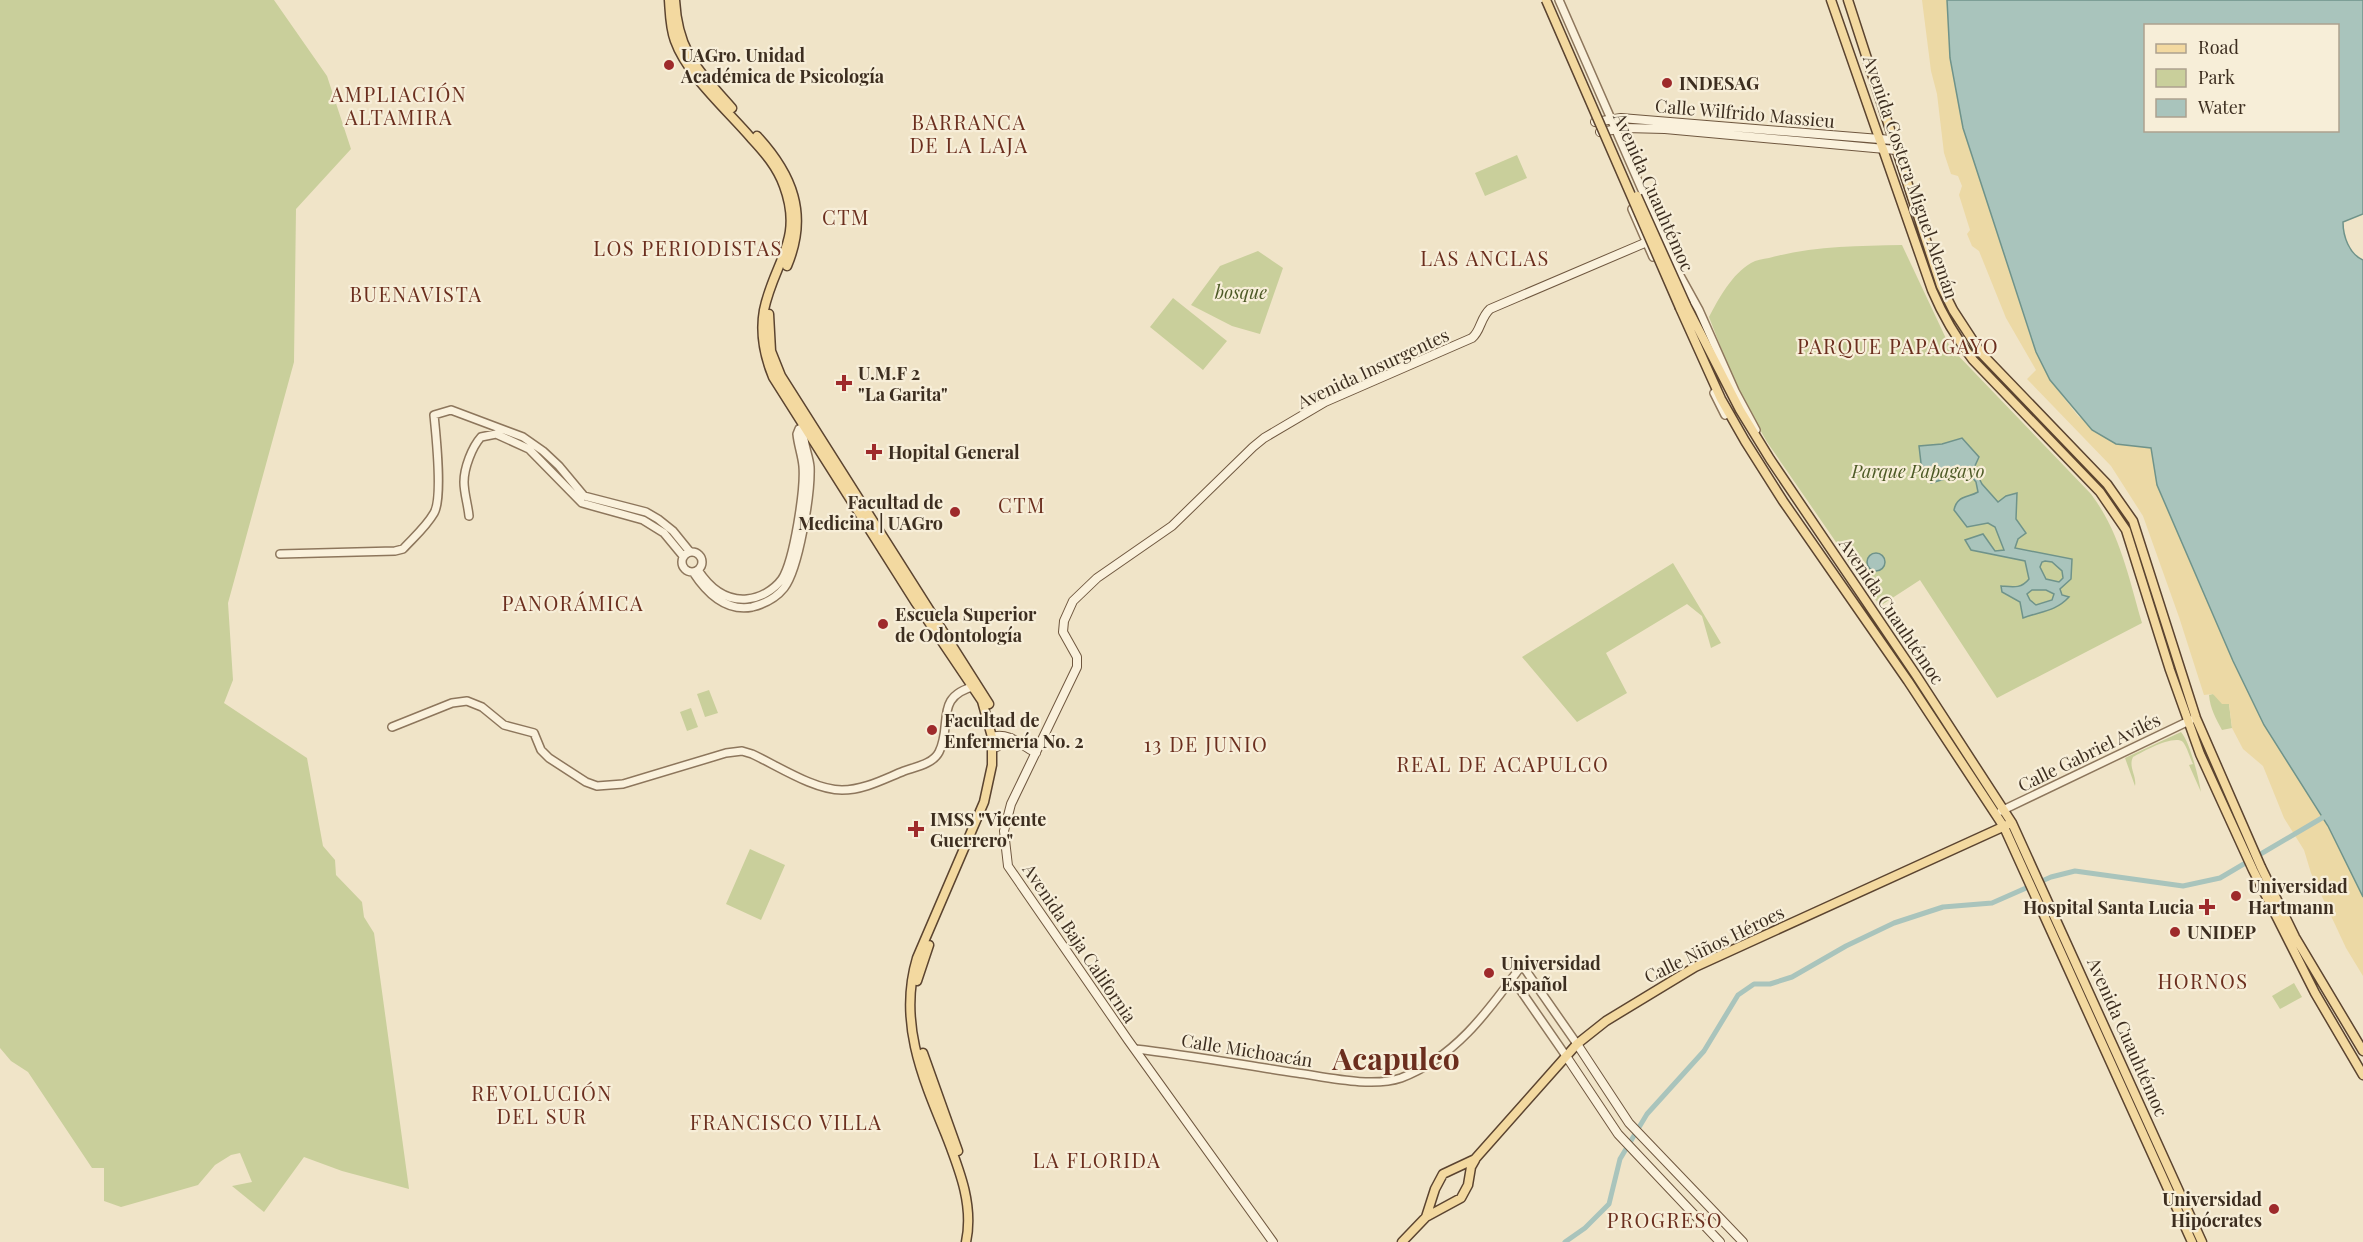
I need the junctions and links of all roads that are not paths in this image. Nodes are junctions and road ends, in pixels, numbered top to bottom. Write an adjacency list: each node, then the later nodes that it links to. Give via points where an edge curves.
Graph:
1 (669, 0): 18 (main road, via 672,31 681,54 772,161 785,187 791,216 789,242 767,298 763,342 773,377)
2 (675, 0): 25 (main road, via 686,51 772,152 795,202 796,232 791,255 771,304 769,334 775,363)
3 (1544, 0): 9 (street); 17 (main road, Avenida Cuauhtémoc, bridge)
4 (1552, 0): 17 (main road, Avenida Cuauhtémoc, bridge)
5 (1559, 0): 8 (street)
6 (1831, 0): 12 (main road, Avenida Costera Miguel Alemán)
7 (1848, 0): 13 (main road, Avenida Costera Miguel Alemán)
8 (1611, 119): 9 (main road, Calle Wilfrido Massieu); 10 (street); 12 (main road, Calle Wilfrido Massieu)
9 (1595, 122): 11 (street)
10 (1616, 130): 11 (main road, Calle Wilfrido Massieu); 14 (main road, Calle Wilfrido Massieu, via 1665,129); 20 (street, via 1678,272)
11 (1600, 132): 16 (street)
12 (1881, 139): 13 (main road, Calle Wilfrido Massieu); 14 (main road, Avenida Costera Miguel Alemán)
13 (1892, 140): 15 (main road, Avenida Costera Miguel Alemán)
14 (1884, 148): 15 (main road, Calle Wilfrido Massieu); 29 (main road, Avenida Costera Miguel Alemán, via 1932,290 1956,338 2100,492 2126,530)
15 (1896, 150): 29 (main road, Avenida Costera Miguel Alemán, via 1941,286 1966,333 2108,484 2133,521)
16 (1647, 242): 19 (street, via 1718,402); 27 (main road, Avenida Insurgentes, via 1490,309 1472,338 1325,402 1264,438 1172,526 1097,579)
17 (1683, 306): 19 (main road, Avenida Cuauhtémoc, via 1717,389); 20 (main road, Avenida Cuauhtémoc)
18 (804, 427): 25 (main road); 26 (street, via 797,434 803,472 796,529 780,582 754,598 735,598 717,592)
19 (1745, 441): 36 (main road, Avenida Cuauhtémoc)
20 (1770, 459): 35 (main road, Avenida Cuauhtémoc)
21 (571, 487): 22 (street, via 529,449 496,434 481,437 464,482); 23 (street, via 551,458 523,438 451,410 434,415 437,505 403,549); 24 (street, via 582,503 643,520)
22 (470, 516)
23 (280, 554)
24 (686, 554): 26 (street, via 683,567); 26 (street, via 700,556 701,566)
25 (898, 565): 28 (main road)
26 (695, 571)
27 (1073, 601): 34 (main road, Avenida Baja California, via 1063,632 1077,657 1077,667)
28 (975, 687): 30 (street, via 956,695 947,705 942,744 930,762 843,790 813,783 742,751 623,784 597,786 549,758 534,733 504,725 474,703 457,702); 31 (main road)
29 (2192, 719): 35 (street, Calle Gabriel Avilés); 38 (main road, Avenida Costera Miguel Alemán)
30 (392, 728)
31 (995, 736): 32 (main road); 33 (main road); 44 (main road, via 984,802 912,973 910,1029)
32 (1011, 738): 33 (main road); 34 (main road)
33 (997, 747): 44 (main road, via 989,804 918,974 914,1007)
34 (1036, 753): 41 (main road, Avenida Baja California, via 1007,816 1008,866)
35 (2005, 809): 36 (street, Calle Gabriel Avilés); 37 (main road, Avenida Cuauhtémoc)
36 (1996, 814): 37 (main road, Avenida Cuauhtémoc)
37 (2008, 825): 40 (main road, Calle Niños Héroes, via 1695,967 1634,1002); 58 (main road, Avenida Cuauhtémoc, via 2028,880); 59 (main road, Avenida Cuauhtémoc, via 2038,877)
38 (2257, 869): 42 (main road, Avenida Costera Miguel Alemán); 45 (main road, Avenida Costera Miguel Alemán, via 2315,993)
39 (1512, 978): 40 (street, Calle Michoacán, via 1522,965); 41 (street, Calle Michoacán, via 1471,1032 1426,1065 1394,1080 1339,1079); 43 (street)
40 (1577, 1044): 43 (main road, Calle Niños Héroes); 46 (main road)
41 (1135, 1049): 54 (main road, Avenida Baja California)
42 (2363, 1051)
43 (1566, 1056): 47 (main road); 50 (main road, Calle Niños Héroes)
44 (922, 1061): 52 (main road, via 927,1089 963,1183 968,1205); 53 (main road, via 968,1181)
45 (2363, 1075)
46 (1628, 1121): 47 (main road); 48 (main road)
47 (1616, 1132): 49 (main road)
48 (1646, 1141): 49 (main road); 57 (main road)
49 (1631, 1149): 56 (main road)
50 (1467, 1169): 51 (main road, via 1468,1185 1461,1198); 51 (main road, Calle Niños Héroes, via 1443,1174 1435,1189)
51 (1435, 1206): 55 (main road, Calle Niños Héroes)
52 (966, 1242)
53 (972, 1242)
54 (1273, 1242)
55 (1402, 1242)
56 (1720, 1242)
57 (1743, 1242)
58 (2193, 1242)
59 (2202, 1242)

